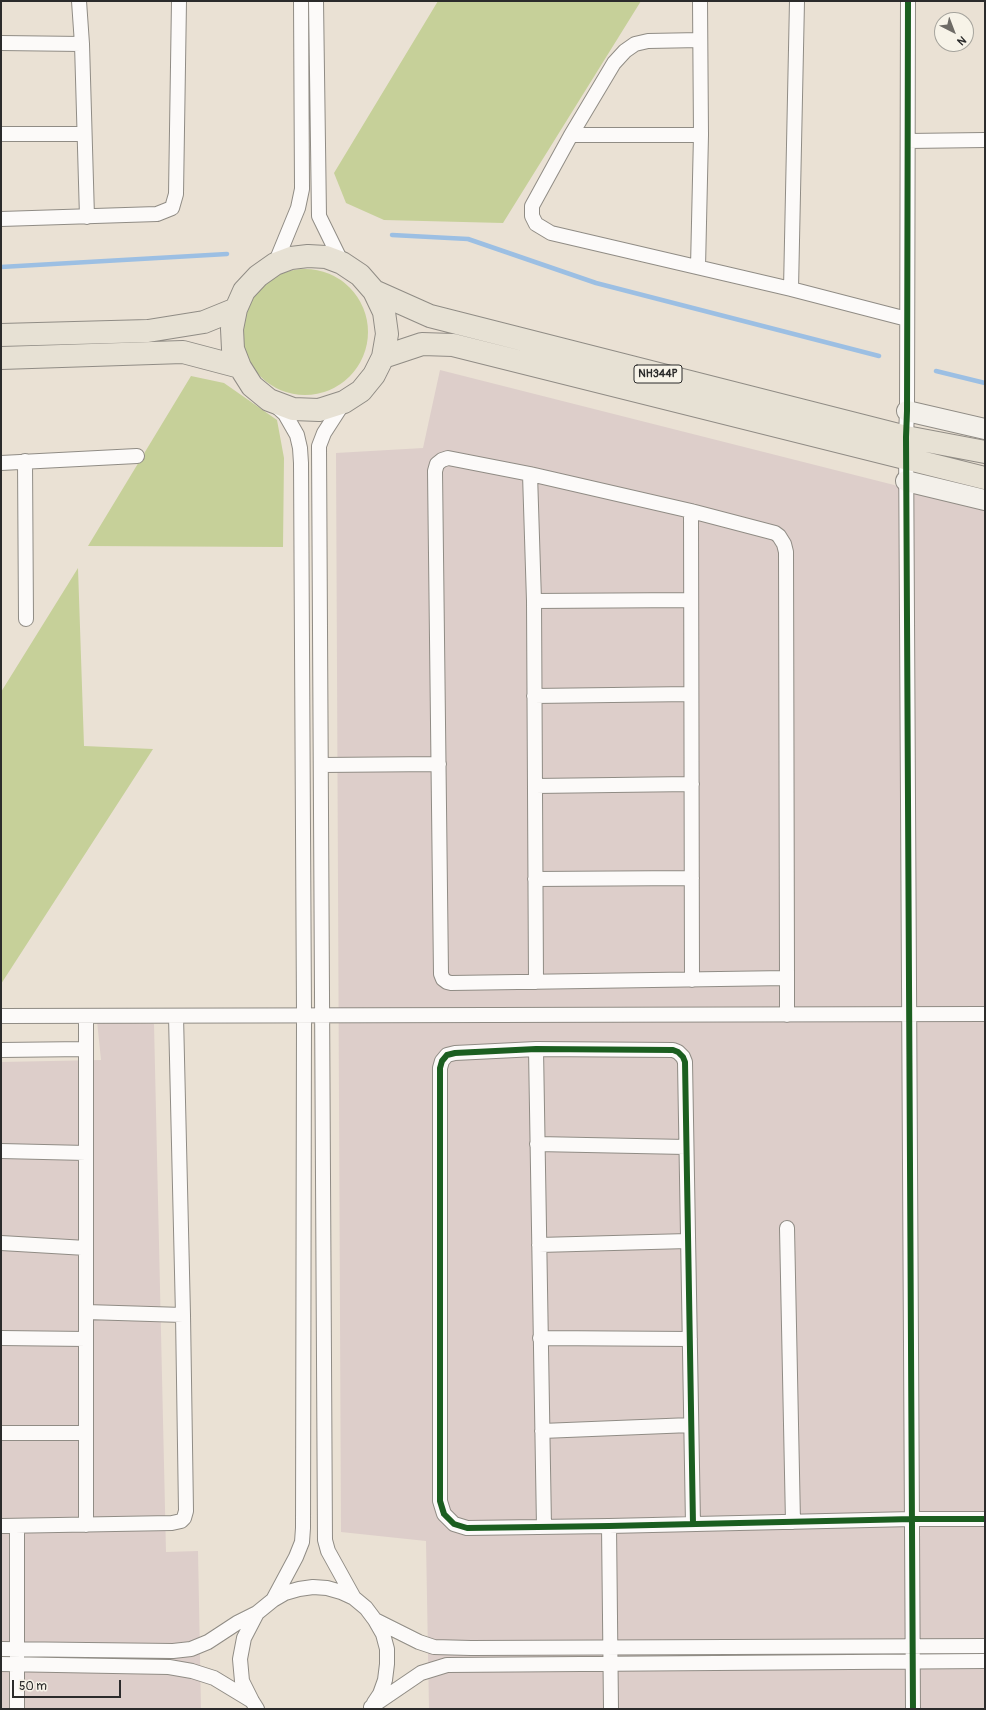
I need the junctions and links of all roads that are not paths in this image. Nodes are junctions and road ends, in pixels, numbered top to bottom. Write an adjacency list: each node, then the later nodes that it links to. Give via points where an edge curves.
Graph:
1 (79, 1): 10 (street)
2 (179, 1): 17 (street, via 172,208 157,214)
3 (301, 1): 20 (street, via 302,190 298,208)
4 (316, 1): 19 (street, via 319,216)
5 (700, 1): 8 (street)
6 (797, 1): 22 (street)
7 (908, 1): 16 (street)
8 (700, 40): 13 (street, via 648,41 635,44 625,51 614,63); 14 (street)
9 (1, 43): 10 (street)
10 (82, 44): 12 (street)
11 (1, 134): 12 (street)
12 (84, 134): 17 (street)
13 (571, 135): 14 (street); 21 (street, via 532,206 532,216 536,224 551,233)
14 (701, 135): 21 (street)
15 (985, 140): 16 (street)
16 (908, 141): 25 (street)
17 (87, 216): 18 (street)
18 (1, 219)
19 (342, 263): 20 (highway, via 326,257 308,256 291,258); 23 (highway, via 360,275)
20 (275, 264): 24 (highway, via 258,276 244,291)
21 (698, 267): 22 (street)
22 (791, 289): 25 (street)
23 (374, 291): 27 (highway, via 384,312 387,334); 34 (highway, NH344P, via 430,316)
24 (236, 309): 26 (highway, via 204,322 148,331); 29 (highway, via 232,329 233,349)
25 (907, 319): 32 (street)
26 (1, 335)
27 (383, 357): 31 (highway, via 374,375 361,391); 37 (highway, NH344P, via 422,344 453,344)
28 (1, 358): 29 (highway, via 183,352)
29 (240, 367): 30 (highway, via 252,386)
30 (269, 400): 31 (highway, via 293,409 319,410); 61 (street, via 285,414 297,435 301,456)
31 (344, 402): 51 (street, via 324,433 319,446)
32 (907, 411): 33 (street); 34 (street)
33 (985, 428)
34 (906, 437): 35 (highway, NH344P); 37 (street)
35 (985, 452)
36 (137, 456): 38 (street)
37 (906, 459): 41 (highway, NH344P); 42 (street)
38 (25, 461): 39 (street); 47 (street)
39 (1, 463)
40 (530, 474): 44 (street); 46 (street); 50 (street, via 448,458 437,464 435,471)
41 (985, 478)
42 (906, 481): 43 (street); 59 (street)
43 (985, 500)
44 (691, 511): 45 (street); 56 (street, via 775,532 784,544 786,552)
45 (691, 600): 46 (street); 48 (street)
46 (534, 601): 49 (street)
47 (26, 619)
48 (691, 694): 49 (street); 52 (street)
49 (534, 696): 53 (street)
50 (439, 764): 51 (street); 58 (street, via 443,979 451,983)
51 (321, 765): 62 (street)
52 (692, 784): 53 (street); 54 (street)
53 (535, 786): 55 (street)
54 (692, 878): 55 (street); 57 (street)
55 (535, 879): 58 (street)
56 (787, 978): 57 (street); 63 (street)
57 (692, 980): 58 (street)
58 (536, 982)
59 (910, 1014): 60 (street); 63 (street); 89 (street)
60 (985, 1014)
61 (304, 1015): 62 (street); 66 (street); 99 (street, via 303,1528 302,1542 296,1557)
62 (323, 1015): 63 (street); 98 (street, via 325,1540 328,1551)
63 (787, 1015)
64 (1, 1016): 65 (street)
65 (86, 1016): 66 (street); 67 (street)
66 (176, 1016): 80 (street)
67 (86, 1049): 69 (street); 73 (street)
68 (536, 1049): 70 (street); 71 (street, via 678,1052 685,1062); 97 (street, via 455,1053 447,1055 440,1068 440,1501 444,1514 454,1524 467,1528)
69 (1, 1050)
70 (537, 1144): 71 (street); 77 (street)
71 (686, 1146): 75 (street)
72 (1, 1151): 73 (street)
73 (86, 1153): 78 (street)
74 (787, 1228): 91 (street)
75 (688, 1241): 77 (street); 84 (street)
76 (1, 1243): 78 (street)
77 (539, 1245): 82 (street)
78 (86, 1248): 79 (street)
79 (86, 1312): 80 (street); 83 (street)
80 (182, 1315): 93 (street, via 186,1511 184,1518 172,1523)
81 (1, 1338): 83 (street)
82 (540, 1338): 84 (street); 86 (street)
83 (86, 1339): 88 (street)
84 (690, 1340): 85 (street)
85 (691, 1425): 86 (street); 92 (street)
86 (542, 1430): 97 (street)
87 (1, 1433): 88 (street)
88 (86, 1433): 93 (street)
89 (913, 1519): 90 (street); 91 (street); 102 (street)
90 (985, 1519)
91 (793, 1522): 92 (street)
92 (693, 1524): 96 (street)
93 (86, 1525): 95 (street)
94 (1, 1526): 95 (street)
95 (17, 1526): 106 (street)
96 (609, 1526): 97 (street); 104 (street)
97 (544, 1527)
98 (354, 1598): 99 (street, via 327,1588 313,1587 285,1593); 101 (street)
99 (273, 1600): 100 (street)
100 (257, 1613): 106 (street, via 208,1642 191,1649 173,1652); 112 (street, via 244,1638 240,1659 242,1681)
101 (376, 1620): 104 (street, via 434,1647); 113 (street, via 383,1634 388,1664 380,1694)
102 (913, 1646): 103 (street); 104 (street); 108 (street)
103 (985, 1646)
104 (610, 1648): 111 (street)
105 (1, 1649): 106 (street)
106 (16, 1649): 110 (street)
107 (985, 1661): 108 (street)
108 (913, 1662): 111 (street); 116 (street)
109 (1, 1664): 110 (street)
110 (16, 1664): 112 (street, via 169,1667 214,1678); 114 (street)
111 (610, 1664): 113 (street, via 447,1665 422,1673); 115 (street)
112 (254, 1705)
113 (370, 1708)
114 (17, 1709)
115 (611, 1709)
116 (913, 1709)

